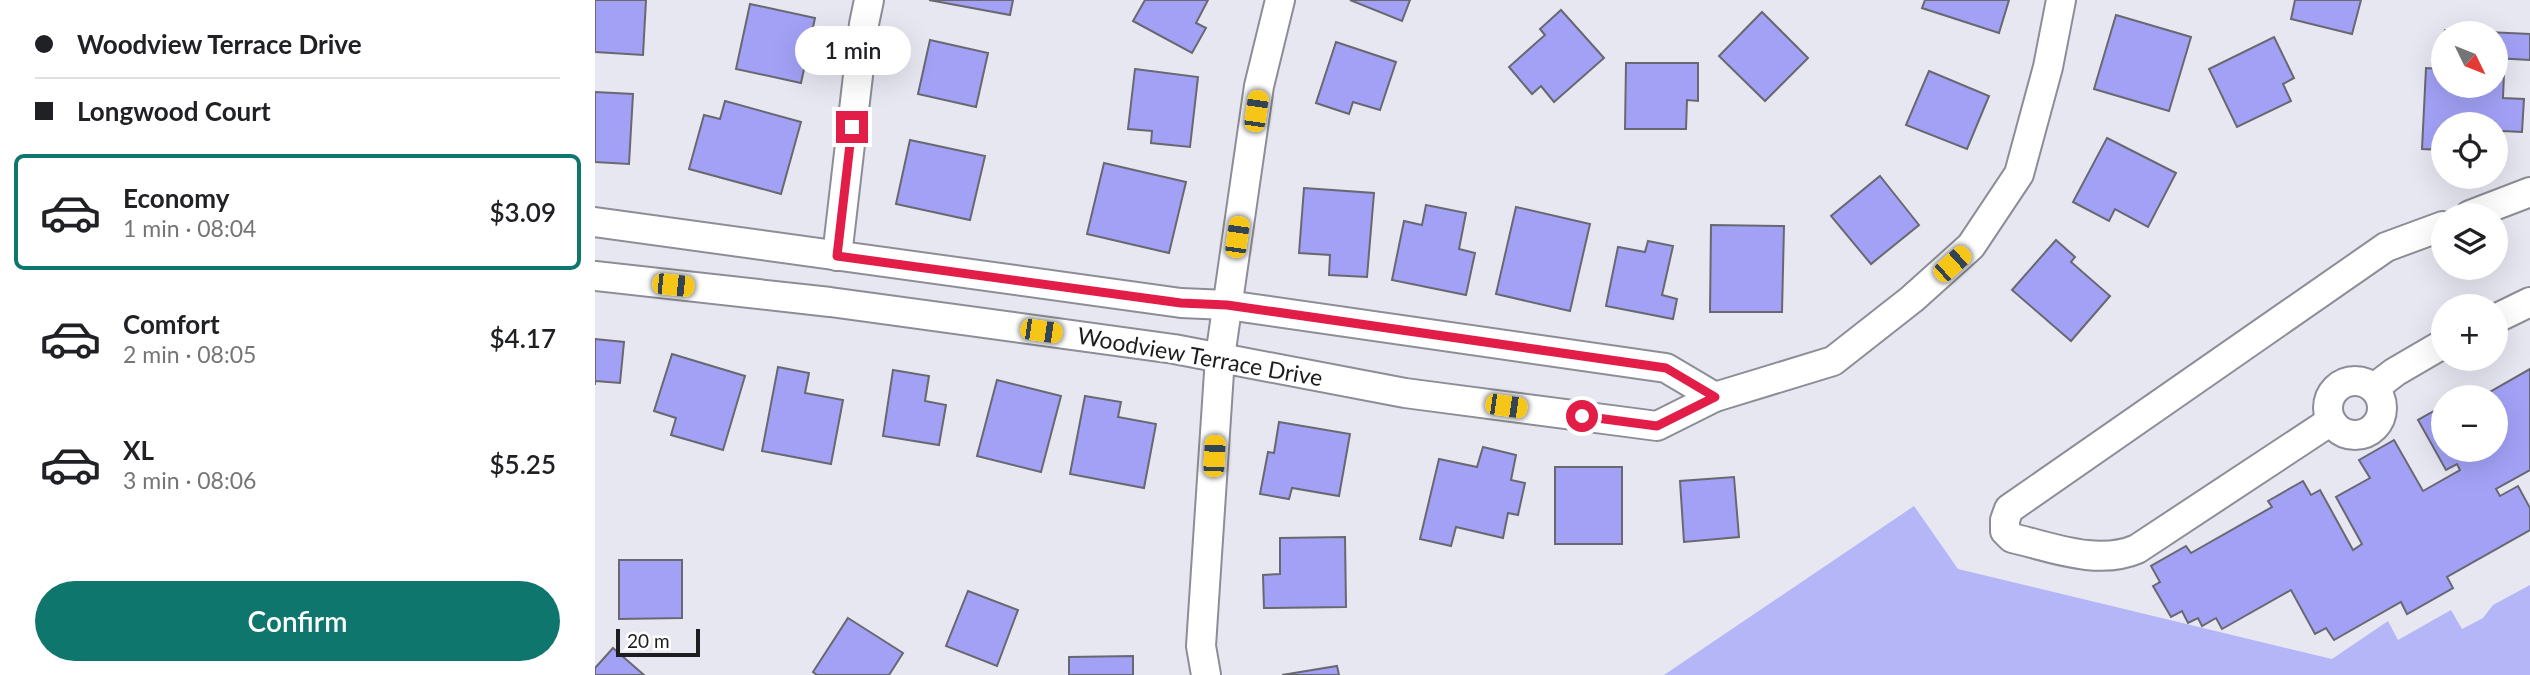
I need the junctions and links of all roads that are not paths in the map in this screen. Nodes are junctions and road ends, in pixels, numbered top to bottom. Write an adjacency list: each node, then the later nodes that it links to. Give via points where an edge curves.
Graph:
1 (869, 0): 8 (street)
2 (1280, 0): 11 (street, via 1259,86)
3 (2061, 0): 16 (street, Woodview Terrace Drive, via 2019,174 1971,246 1833,361)
4 (2530, 192): 5 (street)
5 (2501, 203)
6 (595, 222): 8 (street, Woodview Terrace Drive)
7 (2431, 230): 17 (street, via 2386,247 2136,419 2009,509 2005,531 2012,538 2093,557 2126,554)
8 (837, 256): 11 (street, Woodview Terrace Drive, via 1181,303)
9 (595, 276): 14 (street, Woodview Terrace Drive, via 843,304)
10 (2530, 302): 12 (street)
11 (1227, 305): 14 (street); 16 (street, Woodview Terrace Drive, via 1666,368)
12 (2508, 313)
13 (2431, 351): 15 (street)
14 (1220, 357): 16 (street, Woodview Terrace Drive, via 1405,393 1657,426); 18 (street, via 1201,646)
15 (2374, 388): 17 (street, via 2359,381 2335,389 2328,404); 17 (street, via 2382,404 2372,429 2354,435)
16 (1715, 397)
17 (2331, 421)
18 (1206, 675)

